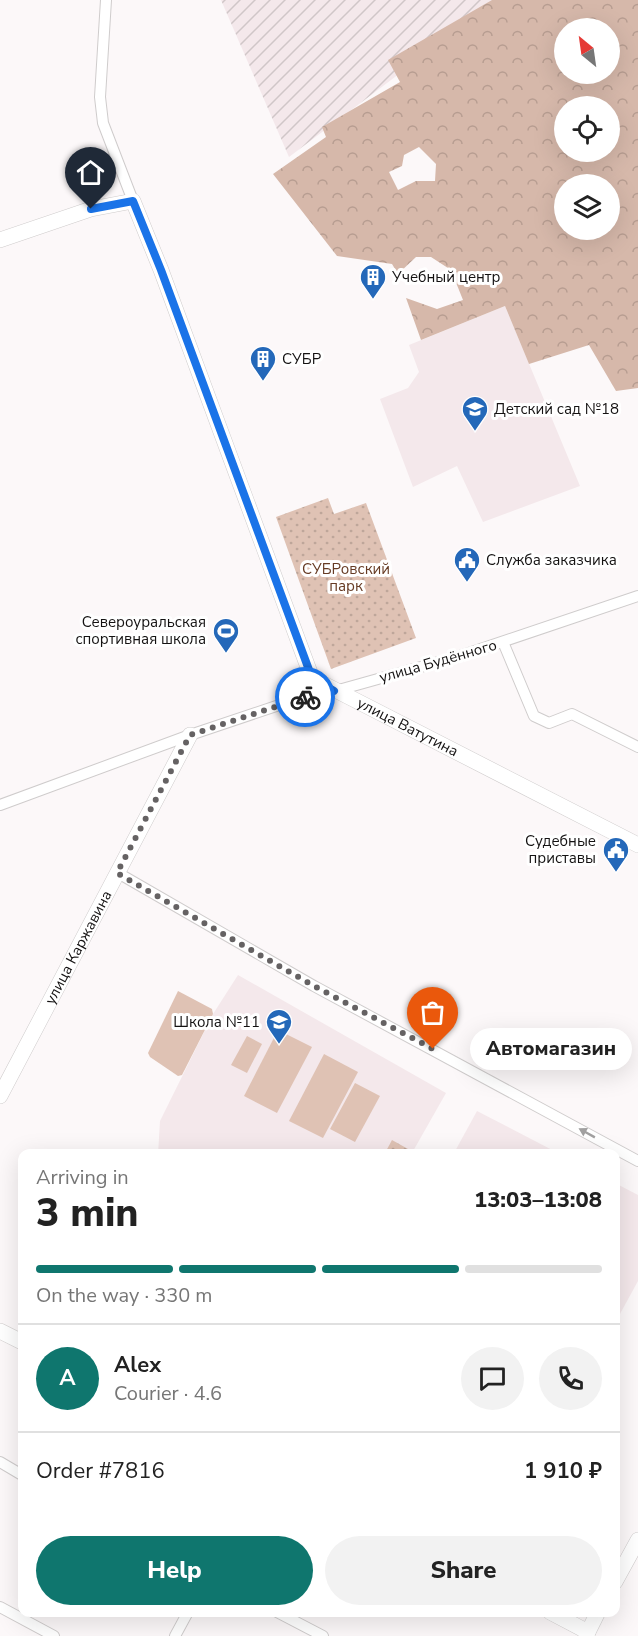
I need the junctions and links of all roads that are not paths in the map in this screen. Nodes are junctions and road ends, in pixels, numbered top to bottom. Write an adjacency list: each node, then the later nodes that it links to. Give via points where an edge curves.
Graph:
1 (106, 0): 2 (street, via 103,123)
2 (133, 201): 3 (main road, via 91,209); 6 (main road, улица Ватутина, via 312,678)
3 (0, 240)
4 (638, 596): 5 (street, улица Будённого)
5 (503, 642): 6 (street, улица Будённого); 8 (street, via 534,716 549,723 572,714)
6 (334, 691): 7 (street, улица Будённого, via 312,694); 10 (main road, улица Ватутина)
7 (190, 735): 9 (street, улица Будённого); 11 (main road, улица Каржавина)
8 (638, 747)
9 (0, 805)
10 (638, 845)
11 (117, 873): 12 (main road, улица Каржавина); 14 (street, one-way to 11, via 314,986)
12 (4, 1079): 13 (main road, улица Каржавина)
13 (0, 1096)
14 (616, 1149)
15 (620, 1151): 16 (street, one-way to 15)
16 (638, 1161)
17 (0, 1331): 18 (main road)
18 (18, 1340)
19 (0, 1462): 20 (street)
20 (18, 1473)
21 (638, 1540): 22 (main road)
22 (620, 1573)
23 (0, 1607): 24 (street)
24 (18, 1617)
25 (19, 1617): 31 (street)
26 (185, 1617): 32 (street)
27 (286, 1617): 33 (street)
28 (559, 1617): 30 (main road)
29 (596, 1617): 30 (main road)
30 (591, 1635)
31 (54, 1636)
32 (175, 1636)
33 (323, 1636)

